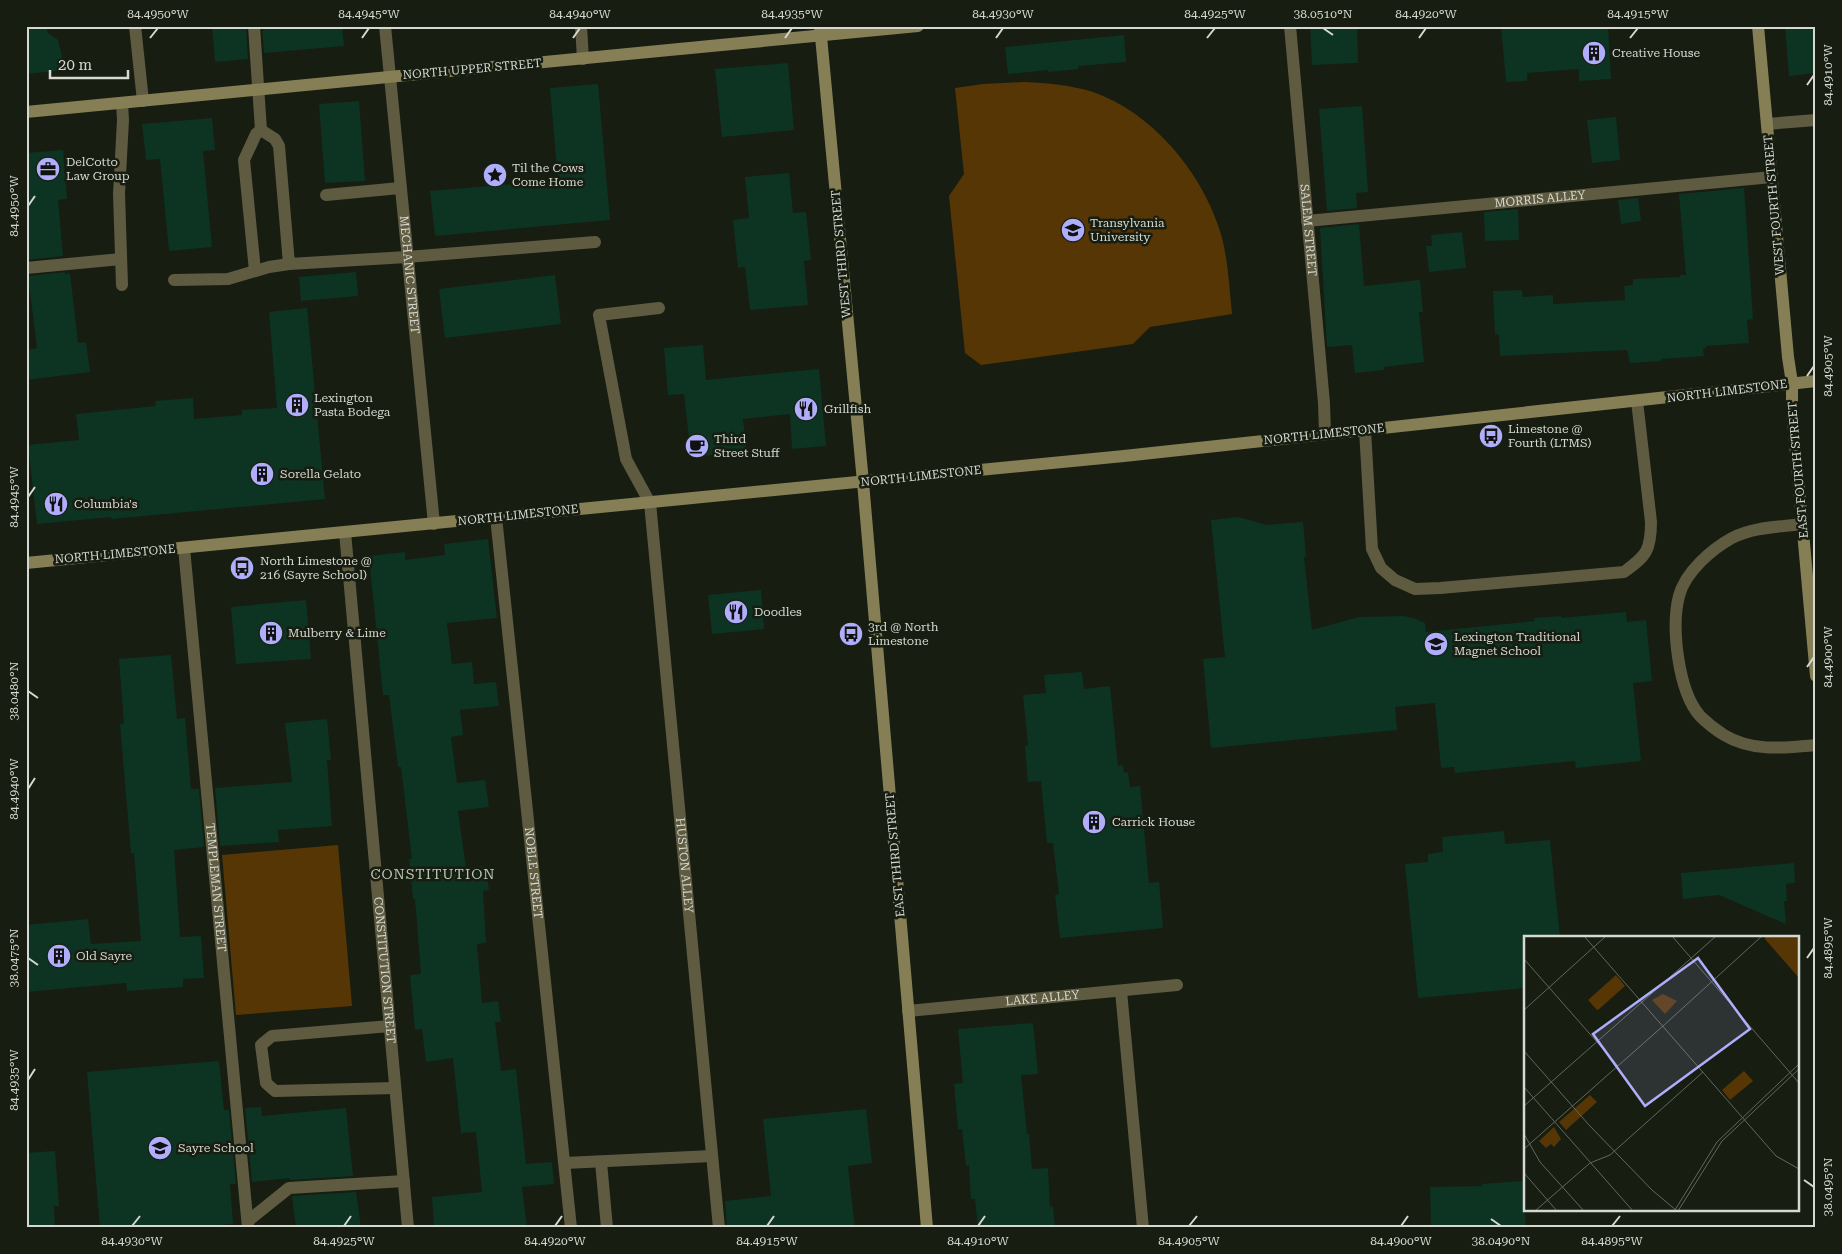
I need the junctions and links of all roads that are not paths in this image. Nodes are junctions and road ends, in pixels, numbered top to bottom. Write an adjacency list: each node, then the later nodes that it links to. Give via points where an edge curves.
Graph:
1 (135, 26): 12 (street)
2 (254, 26): 11 (street)
3 (384, 26): 10 (street, MECHANIC STREET)
4 (581, 26): 9 (street)
5 (918, 26): 8 (main road, NORTH UPPER STREET)
6 (1290, 26): 21 (street, SALEM STREET)
7 (1758, 26): 16 (main road, WEST FOURTH STREET)
8 (820, 31): 9 (main road, NORTH UPPER STREET); 36 (main road, WEST THIRD STREET)
9 (583, 59): 10 (main road, NORTH UPPER STREET)
10 (390, 77): 11 (main road, NORTH UPPER STREET); 19 (street, MECHANIC STREET)
11 (258, 90): 12 (main road, NORTH UPPER STREET); 17 (street)
12 (143, 101): 13 (main road, NORTH UPPER STREET)
13 (122, 103): 14 (main road, NORTH UPPER STREET); 24 (street)
14 (26, 112)
15 (1816, 120): 16 (street)
16 (1767, 124): 18 (main road, WEST FOURTH STREET)
17 (261, 130): 25 (street, via 276,139 279,146); 27 (street, via 244,160)
18 (1772, 177): 21 (street, MORRIS ALLEY); 32 (main road, WEST FOURTH STREET)
19 (400, 188): 20 (street); 23 (street, MECHANIC STREET)
20 (326, 195)
21 (1307, 221): 35 (street, SALEM STREET)
22 (595, 242): 23 (street)
23 (407, 257): 25 (street); 39 (street, MECHANIC STREET)
24 (121, 259): 26 (street); 29 (street)
25 (289, 264): 27 (street)
26 (26, 268)
27 (255, 271): 28 (street, via 228,279)
28 (174, 280)
29 (122, 285)
30 (659, 308): 37 (street, via 599,315 626,460)
31 (1816, 380): 32 (main road, NORTH LIMESTONE)
32 (1792, 383): 33 (main road, NORTH LIMESTONE); 40 (main road, EAST FOURTH STREET)
33 (1637, 401): 34 (main road, NORTH LIMESTONE); 34 (street, via 1651,540 1643,558 1624,572 1415,589 1396,580 1381,568 1372,549)
34 (1365, 430): 35 (main road, NORTH LIMESTONE)
35 (1325, 434): 36 (main road, NORTH LIMESTONE)
36 (863, 482): 37 (main road, NORTH LIMESTONE); 49 (main road, EAST THIRD STREET)
37 (650, 503): 38 (main road, NORTH LIMESTONE); 52 (street, HUSTON ALLEY)
38 (496, 517): 39 (main road, NORTH LIMESTONE); 54 (street, NOBLE STREET)
39 (434, 524): 41 (main road, NORTH LIMESTONE)
40 (1802, 524): 44 (main road, EAST FOURTH STREET); 46 (street, via 1755,530 1733,537 1714,550 1693,570 1680,594 1675,628 1686,691 1699,716 1724,735 1756,747 1788,748)
41 (345, 532): 42 (main road, NORTH LIMESTONE); 50 (street, CONSTITUTION STREET)
42 (184, 548): 43 (main road, NORTH LIMESTONE); 56 (street, TEMPLEMAN STREET)
43 (26, 563)
44 (1812, 585): 45 (main road, EAST FOURTH STREET)
45 (1816, 676)
46 (1816, 744)
47 (1177, 985): 48 (street, LAKE ALLEY)
48 (1121, 991): 49 (street, LAKE ALLEY); 62 (street)
49 (908, 1011): 61 (main road, EAST THIRD STREET)
50 (390, 1026): 51 (street, CONSTITUTION STREET); 51 (street, via 272,1036 261,1045 266,1083 275,1091)
51 (395, 1088): 55 (street, CONSTITUTION STREET)
52 (712, 1156): 53 (street); 60 (street, HUSTON ALLEY)
53 (600, 1162): 54 (street); 59 (street)
54 (565, 1163): 58 (street, NOBLE STREET)
55 (404, 1181): 56 (street, via 289,1188); 57 (street, CONSTITUTION STREET)
56 (248, 1224)
57 (408, 1228)
58 (571, 1228)
59 (607, 1228)
60 (719, 1228)
61 (927, 1228)
62 (1143, 1228)

